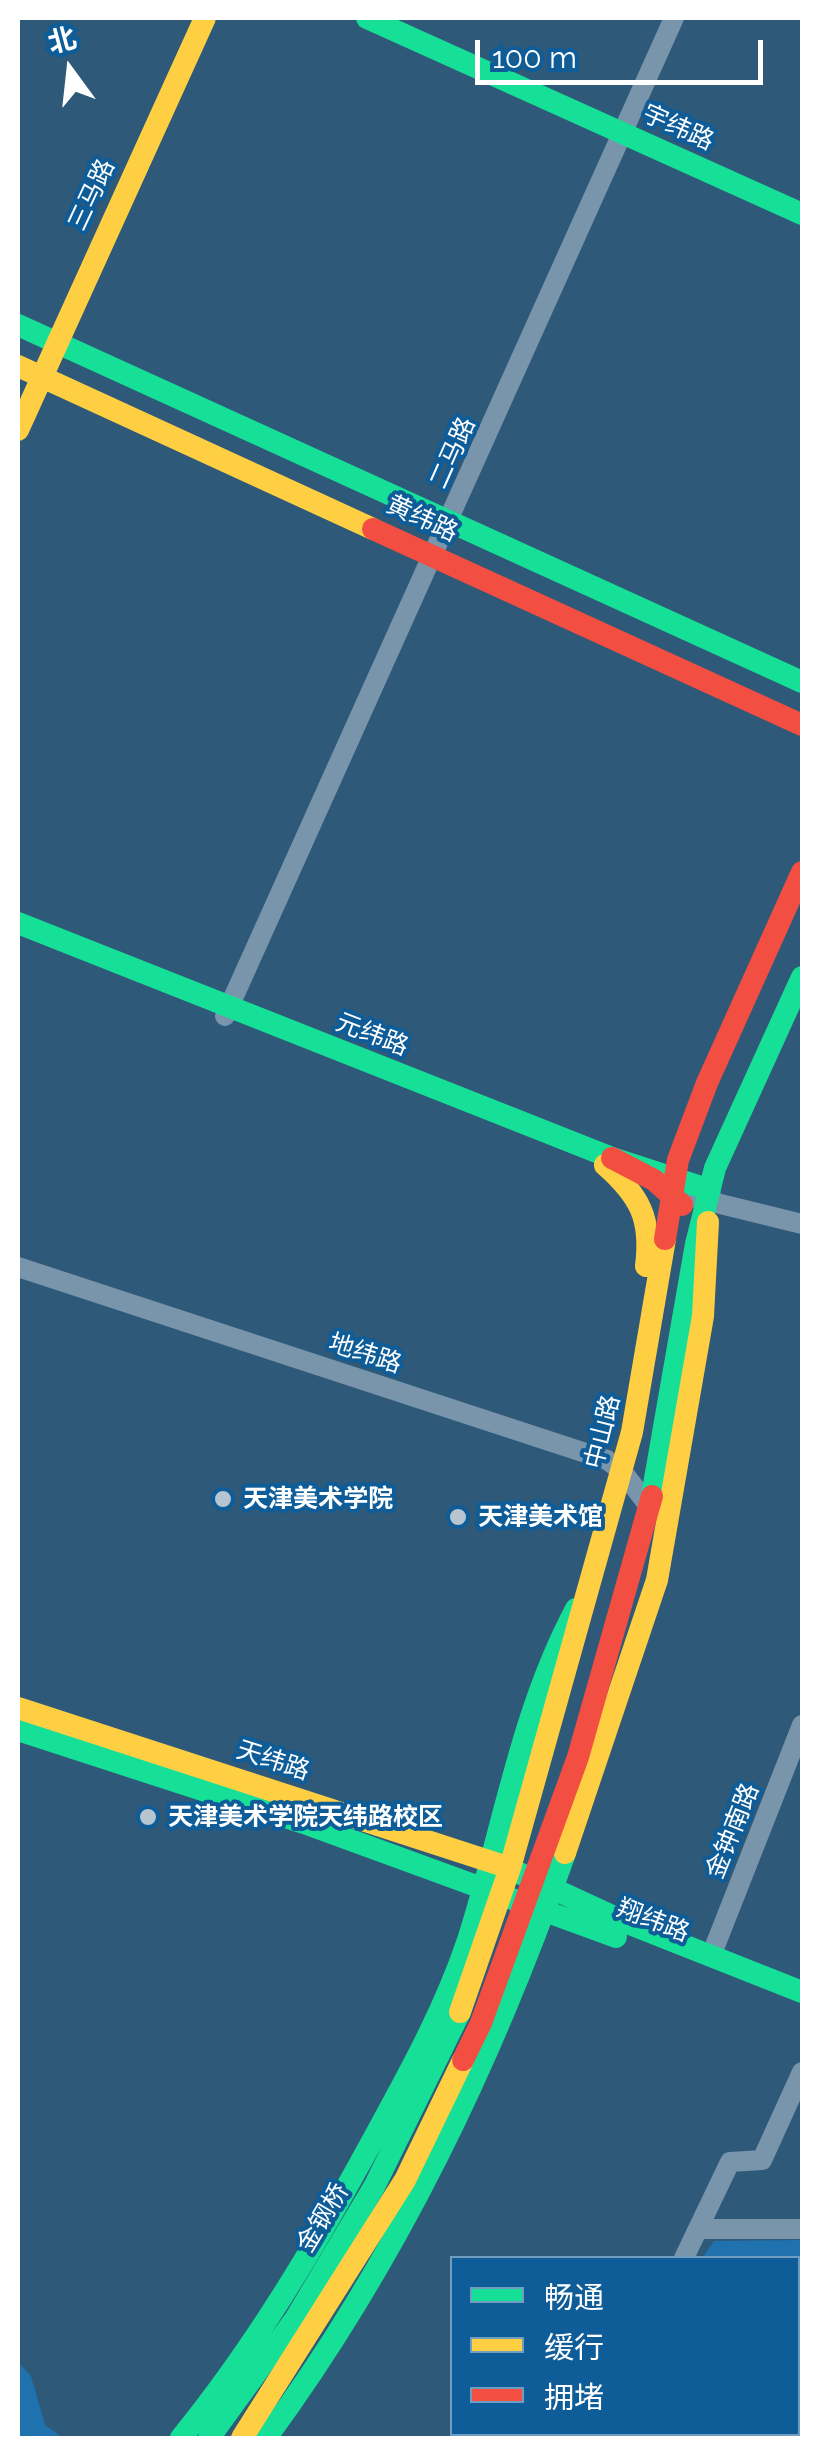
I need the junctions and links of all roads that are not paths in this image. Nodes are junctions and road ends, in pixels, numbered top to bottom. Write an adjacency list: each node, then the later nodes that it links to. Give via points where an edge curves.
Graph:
1 (205, 18): 7 (main road, 三马路)
2 (367, 18): 4 (main road, 宇纬路)
3 (674, 18): 4 (street, 二马路)
4 (621, 132): 5 (main road, 宇纬路); 11 (street, 二马路)
5 (802, 214)
6 (18, 325): 7 (main road, 黄纬路)
7 (54, 342): 8 (main road, 三马路); 11 (main road, 黄纬路)
8 (30, 372): 9 (main road, 三马路); 10 (main road, 三马路); 12 (main road, 黄纬路)
9 (18, 399)
10 (18, 430)
11 (450, 523): 12 (street, 二马路); 13 (main road, 黄纬路)
12 (434, 555): 14 (main road, 黄纬路); 19 (street, 二马路)
13 (802, 682)
14 (802, 725)
15 (802, 872): 21 (main road, 中山路, via 707,1083)
16 (18, 923): 19 (main road, 元纬路)
17 (18, 933): 19 (main road, 元纬路)
18 (802, 977): 22 (main road, via 720,1152)
19 (227, 1012): 20 (main road, 元纬路)
20 (609, 1162): 21 (main road, 元纬路); 26 (main road, via 643,1202 651,1232 632,1369)
21 (672, 1189): 22 (main road, 元纬路); 24 (main road, via 691,1216); 26 (main road, 中山路)
22 (708, 1196): 23 (street); 24 (main road); 29 (main road, via 708,1272)
23 (802, 1220)
24 (696, 1244): 28 (main road)
25 (18, 1267): 27 (street, 地纬路, via 608,1460)
26 (632, 1432): 27 (main road, 中山路)
27 (622, 1471): 28 (street, 地纬路); 30 (main road, 中山路)
28 (650, 1508): 29 (street, 地纬路); 36 (main road, via 553,1829)
29 (667, 1532): 36 (main road, via 651,1602)
30 (584, 1594): 34 (main road, 中山路, via 520,1825); 34 (main road, via 538,1683)
31 (18, 1708): 34 (main road, 天纬路)
32 (802, 1725): 38 (street, 金钟南路)
33 (18, 1730): 35 (main road, 天纬路)
34 (501, 1865): 35 (main road); 36 (main road, 翔纬路)
35 (492, 1889): 36 (main road, 翔纬路); 42 (main road); 47 (main road, via 424,2043 334,2210)
36 (544, 1891): 37 (main road, 翔纬路); 39 (main road); 42 (main road)
37 (586, 1914): 38 (main road, 翔纬路); 39 (main road, via 551,1933); 41 (main road, 翔纬路)
38 (711, 1956): 40 (main road, 翔纬路)
39 (530, 1957): 48 (main road, via 464,2112 410,2214)
40 (802, 1992)
41 (802, 2010)
42 (471, 2018): 50 (main road, 金钢桥, via 296,2318); 51 (main road, 金钢桥, via 405,2180)
43 (802, 2072): 44 (street, via 762,2160 730,2162)
44 (698, 2229): 45 (street); 46 (street)
45 (802, 2230)
46 (685, 2256)
47 (225, 2383): 48 (main road, via 226,2397 248,2417 269,2424); 49 (main road)
48 (283, 2417): 52 (main road)
49 (181, 2438)
50 (209, 2438)
51 (242, 2438)
52 (266, 2438)

